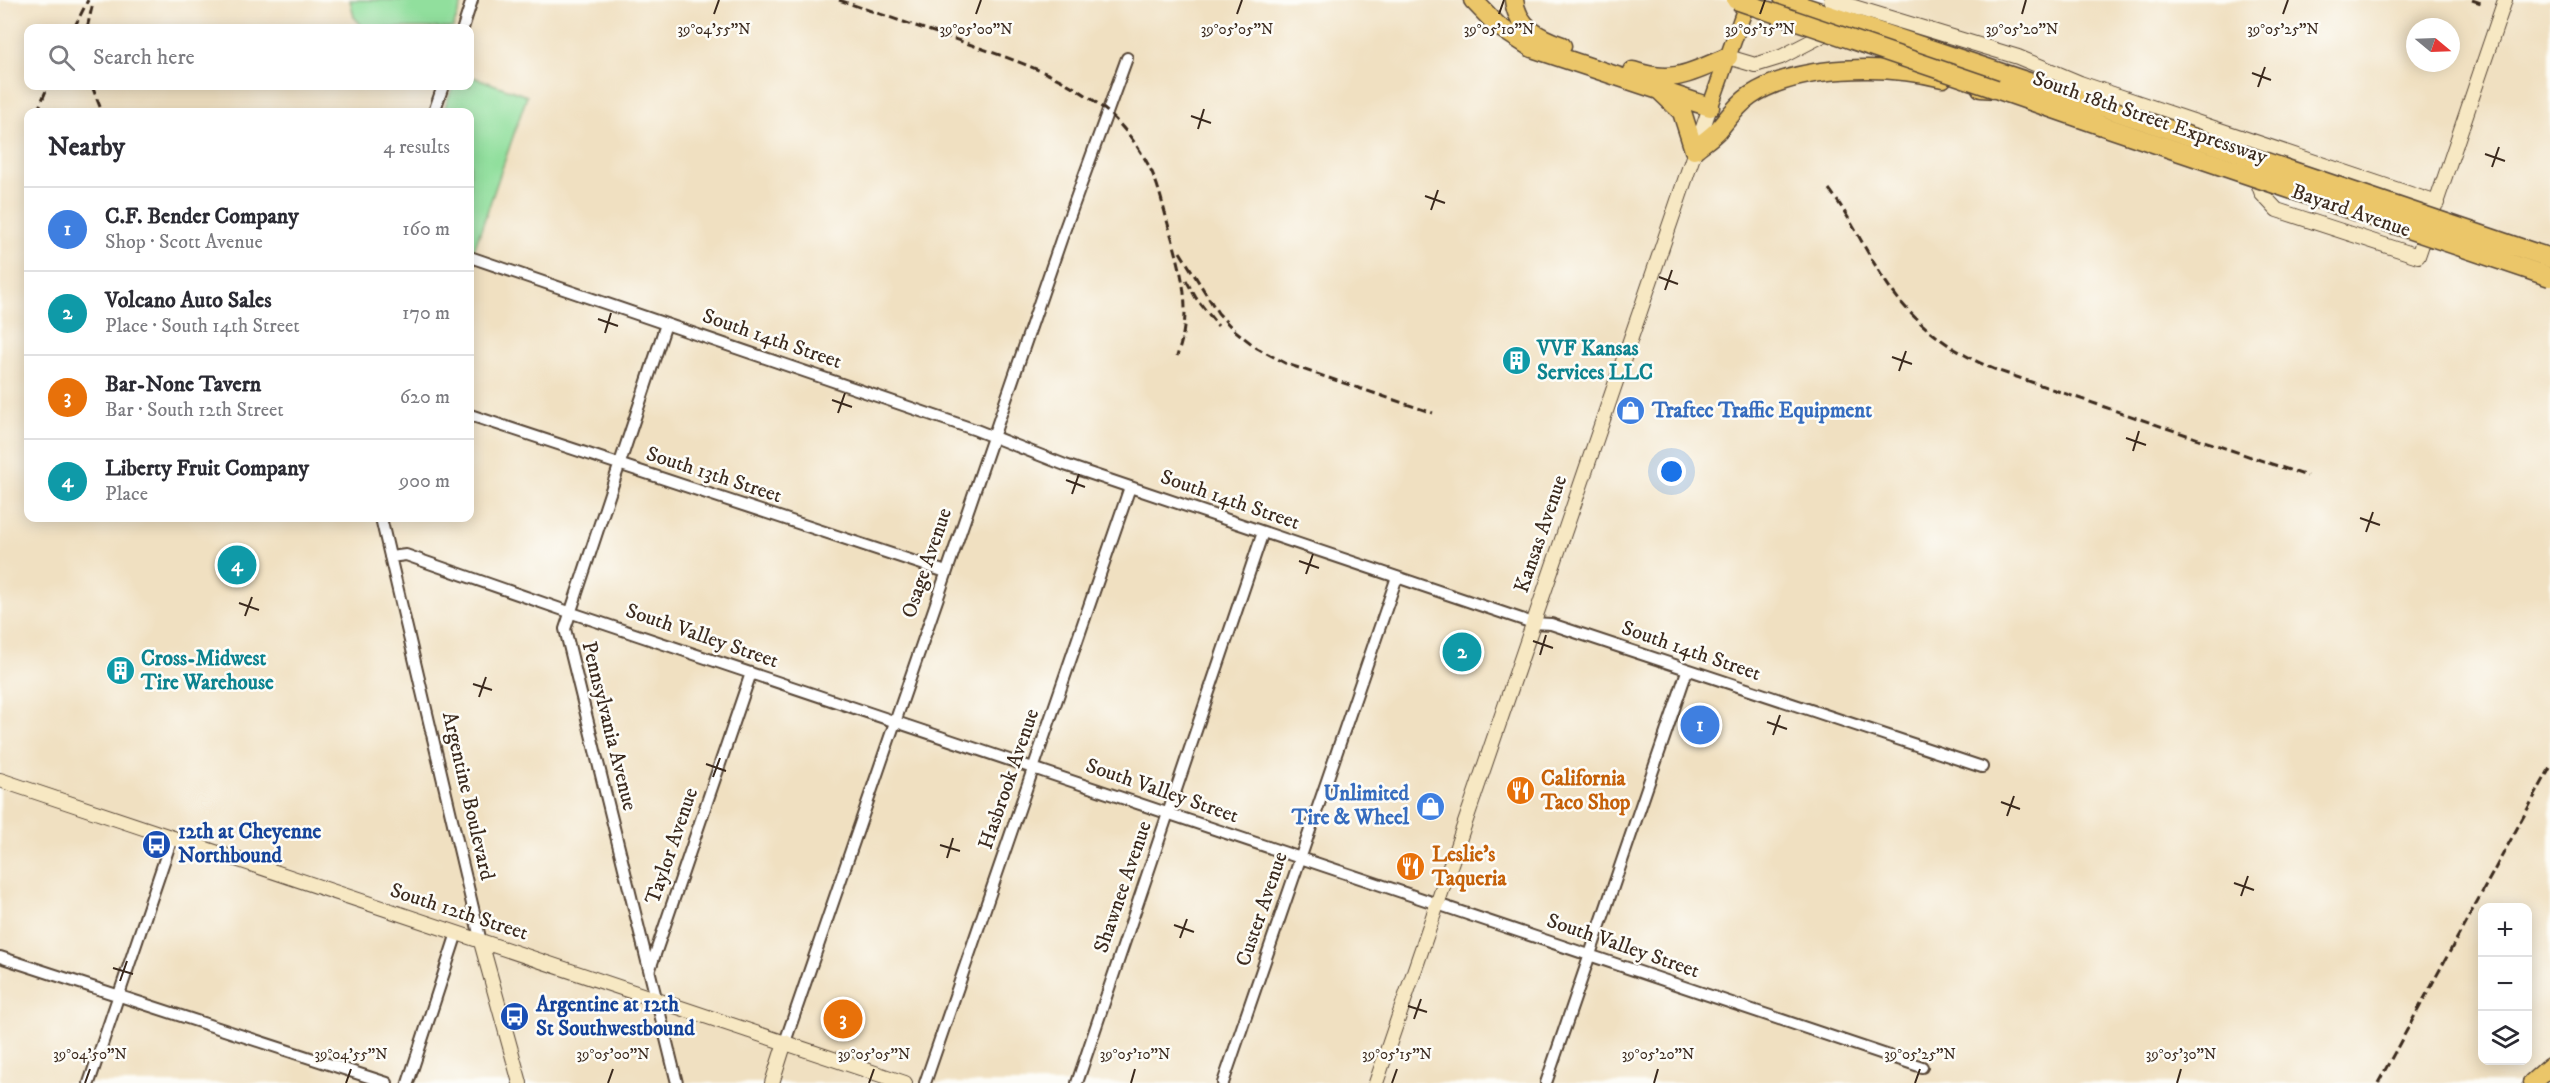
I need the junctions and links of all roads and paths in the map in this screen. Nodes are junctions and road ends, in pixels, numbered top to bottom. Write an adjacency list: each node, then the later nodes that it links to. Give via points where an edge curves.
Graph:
1 (472, 0): 9 (street)
2 (1473, 0): 14 (highway, via 1498,26 1532,48)
3 (1514, 0): 10 (highway, via 1520,19 1542,39 1646,76 1682,77)
4 (1736, 0): 12 (highway, South 18th Street Expressway, bridge)
5 (1749, 0): 10 (main road, Kansas Avenue)
6 (1784, 0): 20 (highway, South 18th Street Expressway, bridge)
7 (1831, 0): 18 (street, via 2018,57 2080,83)
8 (2505, 0): 18 (street, Bayard Avenue)
9 (464, 24)
10 (1728, 57): 15 (main road, Kansas Avenue); 18 (street, Bayard Avenue, via 1755,65 1781,57 1834,29 2255,175 2262,195 2277,210 2418,256)
11 (1127, 58): 24 (street, Osage Avenue)
12 (1996, 89): 17 (highway, bridge, via 1923,73 1852,70 1795,78 1751,95); 21 (highway, South 18th Street Expressway, bridge)
13 (442, 90): 16 (street)
14 (1660, 91): 15 (highway); 17 (highway, via 1682,112)
15 (1710, 107): 17 (street, Kansas Avenue)
16 (435, 108)
17 (1694, 150): 33 (street, Kansas Avenue)
18 (2437, 203)
19 (474, 258): 22 (street, South 14th Street)
20 (2550, 258)
21 (2550, 277)
22 (666, 324): 24 (street, South 14th Street); 25 (street, Pennsylvania Avenue)
23 (474, 416): 25 (street, South 13th Street)
24 (994, 437): 26 (street, South 14th Street); 30 (street, Osage Avenue)
25 (618, 464): 30 (street, South 13th Street); 32 (street, Pennsylvania Avenue)
26 (1130, 487): 28 (street, South 14th Street); 38 (street, Hasbrook Avenue)
27 (382, 522): 29 (street, Argentine Boulevard)
28 (1263, 532): 31 (street, South 14th Street); 40 (street, Shawnee Avenue)
29 (390, 557): 32 (street, South Valley Street, via 405,555); 45 (street, Argentine Boulevard)
30 (946, 572): 36 (street, Osage Avenue)
31 (1396, 577): 33 (street, South 14th Street); 42 (street, Custer Avenue)
32 (569, 612): 35 (street, South Valley Street); 48 (street, Pennsylvania Avenue, via 565,629)
33 (1533, 623): 34 (street, South 14th Street, via 1551,624); 43 (street, Kansas Avenue)
34 (1687, 671): 37 (street, South 14th Street); 46 (street)
35 (752, 673): 36 (street, South Valley Street); 48 (street, Taylor Avenue)
36 (895, 721): 38 (street, South Valley Street); 51 (street, Osage Avenue)
37 (1982, 767)
38 (1035, 768): 40 (street, South Valley Street); 61 (street, Hasbrook Avenue)
39 (0, 780): 41 (street, South 12th Street)
40 (1168, 814): 42 (street, South Valley Street); 62 (street, Shawnee Avenue)
41 (172, 838): 44 (street, South 12th Street); 49 (street)
42 (1300, 858): 43 (street, South Valley Street); 63 (street, Custer Avenue)
43 (1436, 903): 46 (street, South Valley Street); 64 (street, Kansas Avenue)
44 (457, 933): 45 (street, South 12th Street); 56 (street)
45 (481, 942): 50 (street, South 12th Street); 57 (street, Argentine Boulevard)
46 (1590, 955): 52 (street, South Valley Street); 65 (street)
47 (0, 957): 49 (street)
48 (650, 969): 50 (street)
49 (120, 996): 54 (street); 55 (street)
50 (656, 999): 51 (street, South 12th Street); 58 (street)
51 (785, 1042): 59 (street, Osage Avenue); 60 (street, South 12th Street)
52 (1922, 1067)
53 (2550, 1067): 66 (highway)
54 (90, 1083)
55 (387, 1083)
56 (408, 1083)
57 (520, 1083)
58 (677, 1083)
59 (772, 1083)
60 (905, 1083)
61 (925, 1083)
62 (1077, 1083)
63 (1223, 1083)
64 (1376, 1083)
65 (1546, 1083)
66 (2532, 1083)

